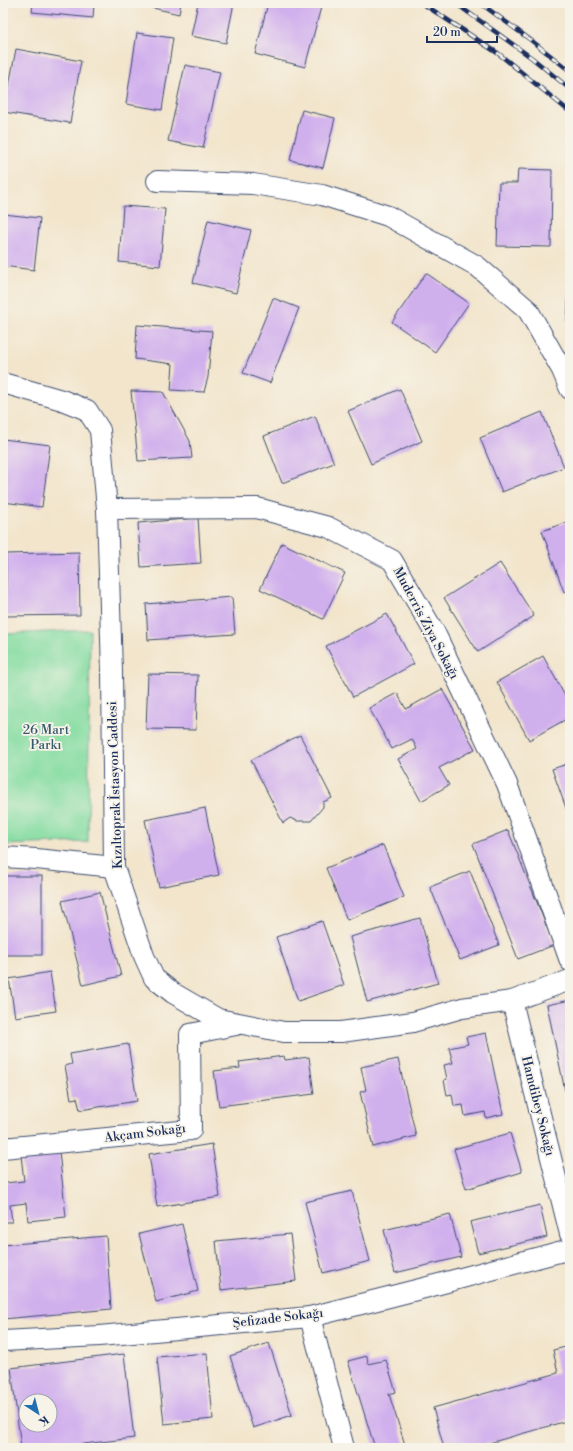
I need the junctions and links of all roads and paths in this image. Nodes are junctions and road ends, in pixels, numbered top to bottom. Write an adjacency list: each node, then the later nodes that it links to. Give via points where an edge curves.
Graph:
1 (156, 181): 3 (street, via 253,184 322,195 388,216 477,266 528,310)
2 (3, 383): 4 (street, Kızıltoprak İstasyon Caddesi, via 87,410 100,430)
3 (570, 389)
4 (107, 509): 6 (street, Kızıltoprak İstasyon Caddesi); 7 (street, Muderris Ziya Sokağı, via 257,508 328,526 392,560 435,634 507,784)
5 (3, 857): 6 (street)
6 (114, 867): 10 (street, Kızıltoprak İstasyon Caddesi, via 154,978 173,993 218,1019)
7 (570, 961)
8 (570, 980): 9 (street, Kızıltoprak İstasyon Caddesi)
9 (512, 1001): 10 (street, Kızıltoprak İstasyon Caddesi, via 462,1008 412,1022 340,1032 284,1032); 12 (street, Hamdibey Sokağı)
10 (240, 1024): 11 (street, Akçam Sokağı, via 190,1034 191,1130)
11 (3, 1148)
12 (570, 1234)
13 (570, 1249): 14 (street, Şefizade Sokağı)
14 (310, 1317): 15 (street, Şefizade Sokağı, via 99,1336); 16 (street)
15 (3, 1341)
16 (344, 1448)

